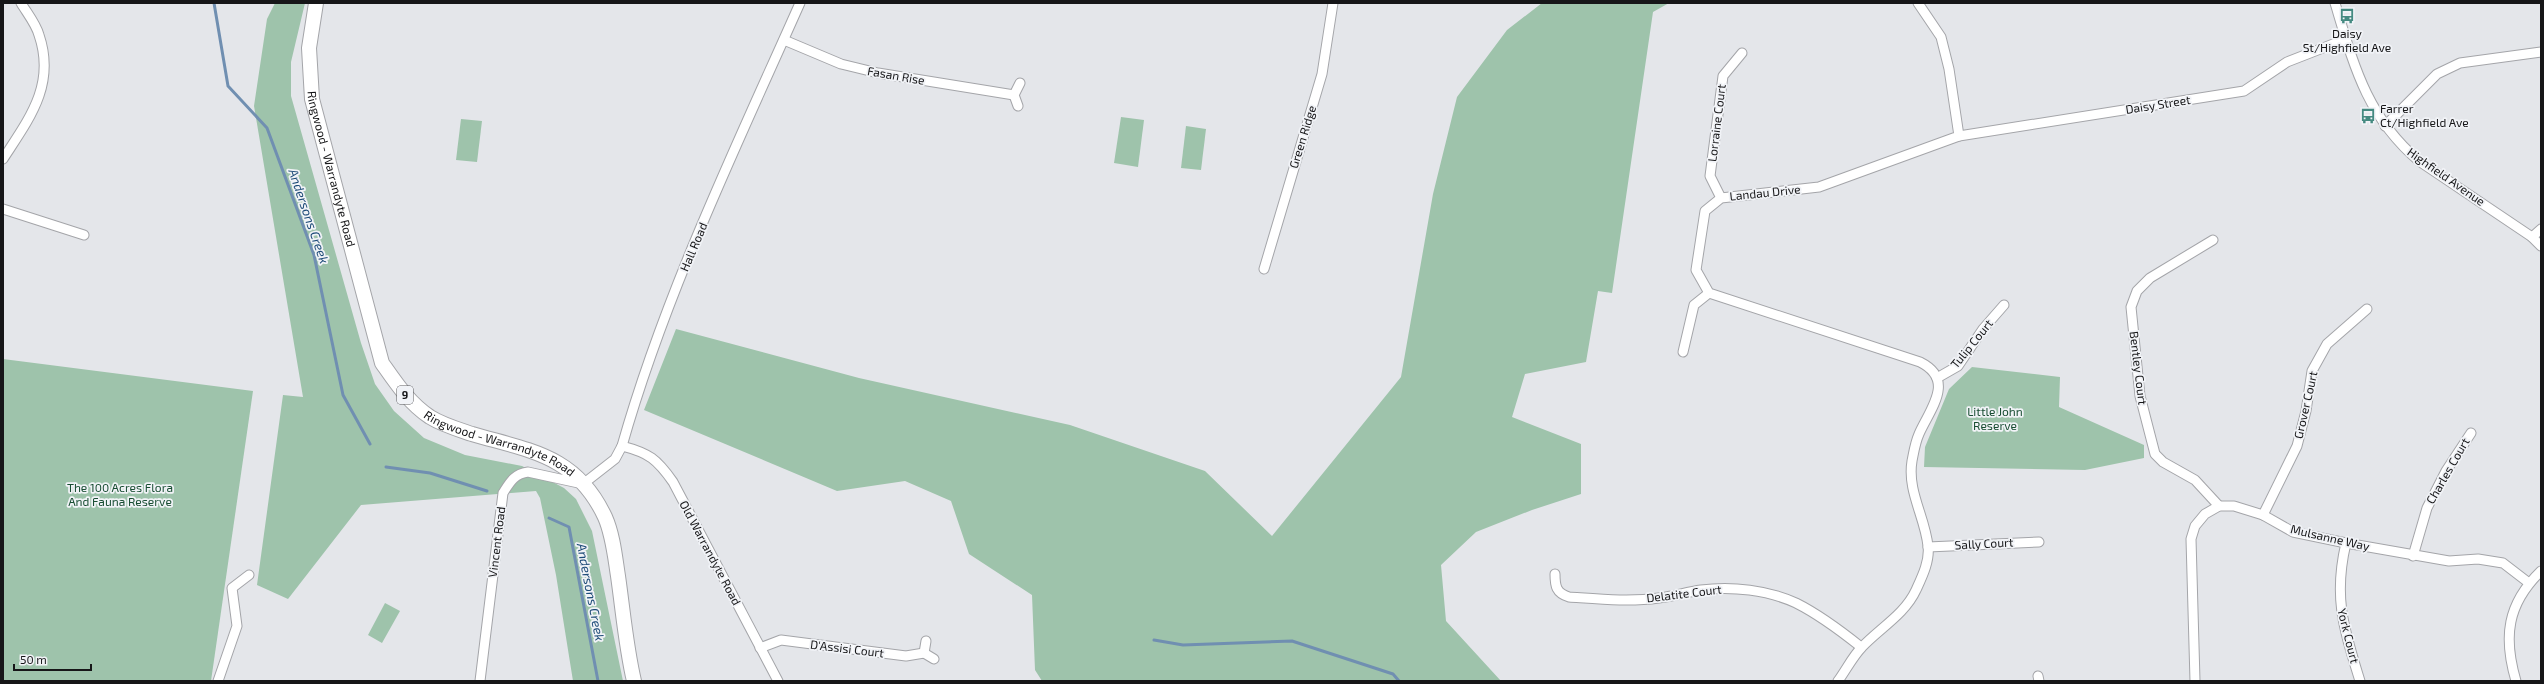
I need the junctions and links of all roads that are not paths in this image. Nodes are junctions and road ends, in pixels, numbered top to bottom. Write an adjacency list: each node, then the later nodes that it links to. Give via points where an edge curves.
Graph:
1 (21, 3): 16 (street, via 39,34 45,62 44,81 37,105)
2 (316, 3): 32 (main road, Ringwood - Warrandyte Road / 9, via 309,48 312,98 382,363 400,390 430,417 451,428 527,449 553,459 569,469)
3 (800, 3): 8 (street, Hall Road)
4 (1333, 3): 24 (street, Green Ridge, via 1322,74)
5 (1918, 3): 15 (street, via 1941,38)
6 (2335, 3): 7 (street, Highfield Avenue)
7 (2346, 39): 14 (street, Highfield Avenue, via 2370,103); 15 (street, Daisy Street, via 2287,62 2244,91)
8 (784, 40): 12 (street, Fasan Rise, via 841,64 878,73); 31 (street, Hall Road, via 680,280 636,394)
9 (2541, 52): 14 (street, via 2460,63 2437,74)
10 (1742, 53): 17 (street, Lorraine Court, via 1723,76 1710,176)
11 (1020, 83): 12 (street)
12 (1014, 95): 13 (street)
13 (1018, 106)
14 (2385, 126): 21 (street, Highfield Avenue, via 2404,148 2420,161)
15 (1960, 136): 17 (street, Landau Drive, via 1819,187)
16 (3, 159)
17 (1721, 198): 25 (street, Landau Drive, via 1706,211 1696,270)
18 (3, 209): 20 (street)
19 (2541, 229): 21 (street)
20 (84, 235)
21 (2532, 237): 23 (street, Highfield Avenue)
22 (2213, 240): 33 (street, Bentley Court, via 2150,278 2137,291 2131,308 2140,396 2155,454 2163,462 2195,480)
23 (2541, 246)
24 (1264, 268)
25 (1709, 293): 28 (street, via 1694,305); 29 (street, via 1920,362 1928,366)
26 (2004, 305): 29 (street, Tulip Court, via 1983,329 1958,366)
27 (2367, 309): 34 (street, Grover Court, via 2327,344 2312,371 2297,446)
28 (1682, 352)
29 (1937, 378): 37 (street, via 1938,397 1915,445 1911,469 1913,491)
30 (2471, 433): 38 (street, Charles Court, via 2446,470 2427,508)
31 (622, 446): 32 (street, Hall Road, via 615,459); 45 (street, Old Warrandyte Road, via 641,450 651,456 669,476)
32 (583, 484): 49 (street, Vincent Road, via 528,472 520,473 512,479 503,494); 50 (main road, Ringwood - Warrandyte Road / 9, via 605,517 614,547)
33 (2219, 506): 34 (street, Mulsanne Way, via 2234,506); 53 (street, via 2206,514 2196,526 2191,539)
34 (2263, 515): 36 (street, Mulsanne Way, via 2293,532)
35 (2039, 542): 37 (street, Sally Court)
36 (2346, 543): 38 (street, Mulsanne Way); 54 (street, York Court, via 2339,571 2340,599 2343,623)
37 (1928, 547): 44 (street, via 1925,570 1915,592 1892,621)
38 (2413, 556): 42 (street, Mulsanne Way, via 2449,561 2478,559 2503,563)
39 (2541, 571): 42 (street)
40 (1555, 574): 44 (street, Delatite Court, via 1555,586 1560,594 1569,597 1660,598 1723,589 1760,592 1796,603 1830,622)
41 (249, 575): 48 (street, via 232,588 237,626)
42 (2529, 583): 55 (street, via 2517,602 2509,624 2508,643)
43 (926, 641): 46 (street)
44 (1862, 647): 52 (street)
45 (760, 648): 46 (street, D'Assisi Court, via 781,640 906,656); 51 (street, Old Warrandyte Road)
46 (924, 654): 47 (street)
47 (934, 659)
48 (218, 681)
49 (480, 681)
50 (634, 681)
51 (778, 681)
52 (1838, 681)
53 (2195, 681)
54 (2360, 681)
55 (2516, 681)

